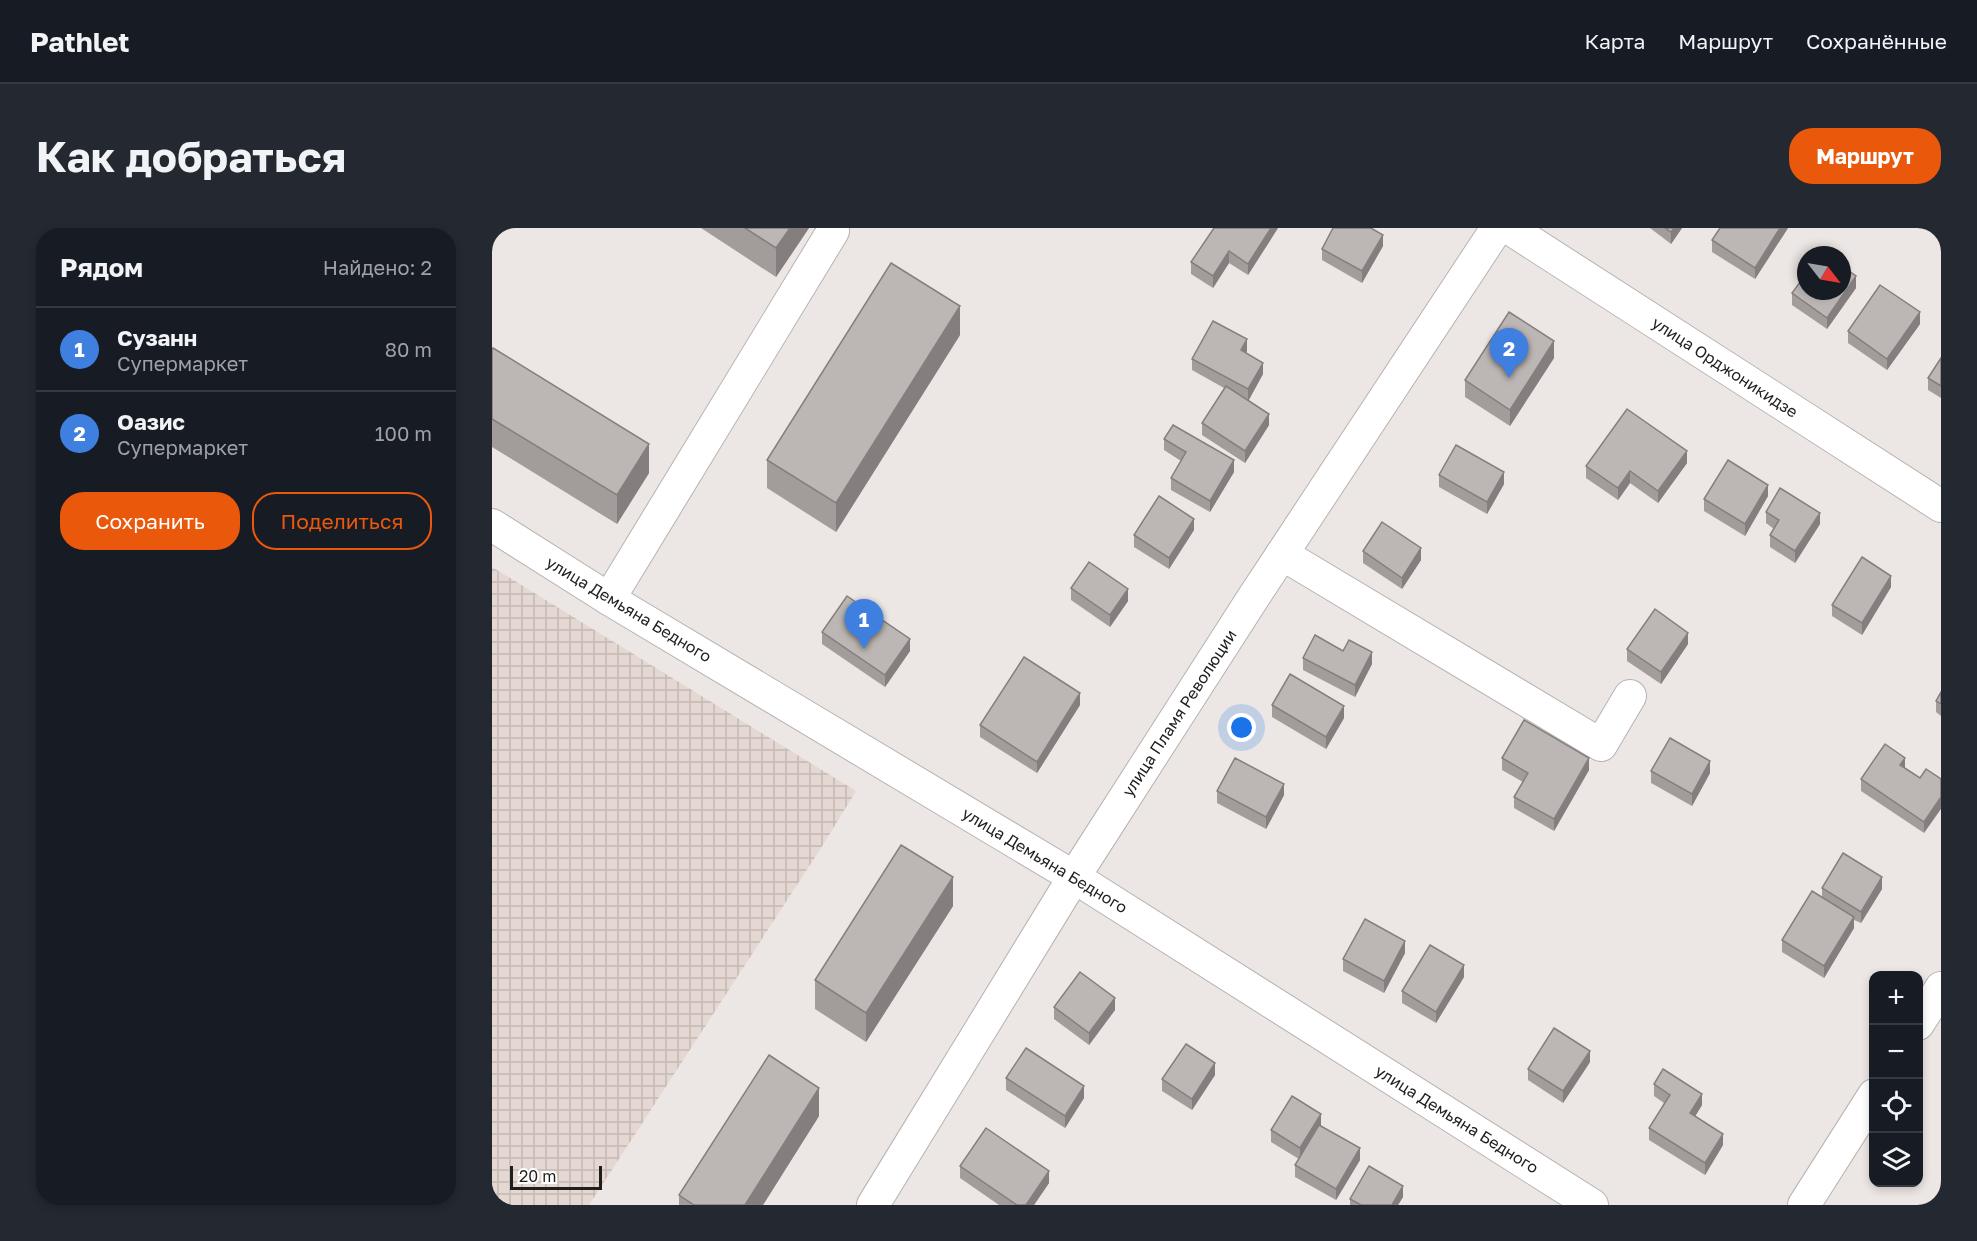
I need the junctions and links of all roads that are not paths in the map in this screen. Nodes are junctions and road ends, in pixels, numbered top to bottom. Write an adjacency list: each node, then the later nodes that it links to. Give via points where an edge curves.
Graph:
1 (832, 228): 7 (street)
2 (1497, 228): 6 (street, улица Пламя Революции)
3 (1509, 228): 4 (street, улица Орджоникидзе)
4 (1941, 506)
5 (492, 525): 7 (street, улица Демьяна Бедного)
6 (1282, 554): 8 (street, via 1601,745); 9 (street, улица Пламя Революции)
7 (609, 598): 9 (street, улица Демьяна Бедного)
8 (1630, 696)
9 (1074, 877): 13 (street, улица Пламя Революции); 14 (street, улица Демьяна Бедного)
10 (1941, 988): 11 (street)
11 (1923, 1015)
12 (1869, 1103): 15 (street)
13 (873, 1205)
14 (1592, 1205)
15 (1804, 1205)

